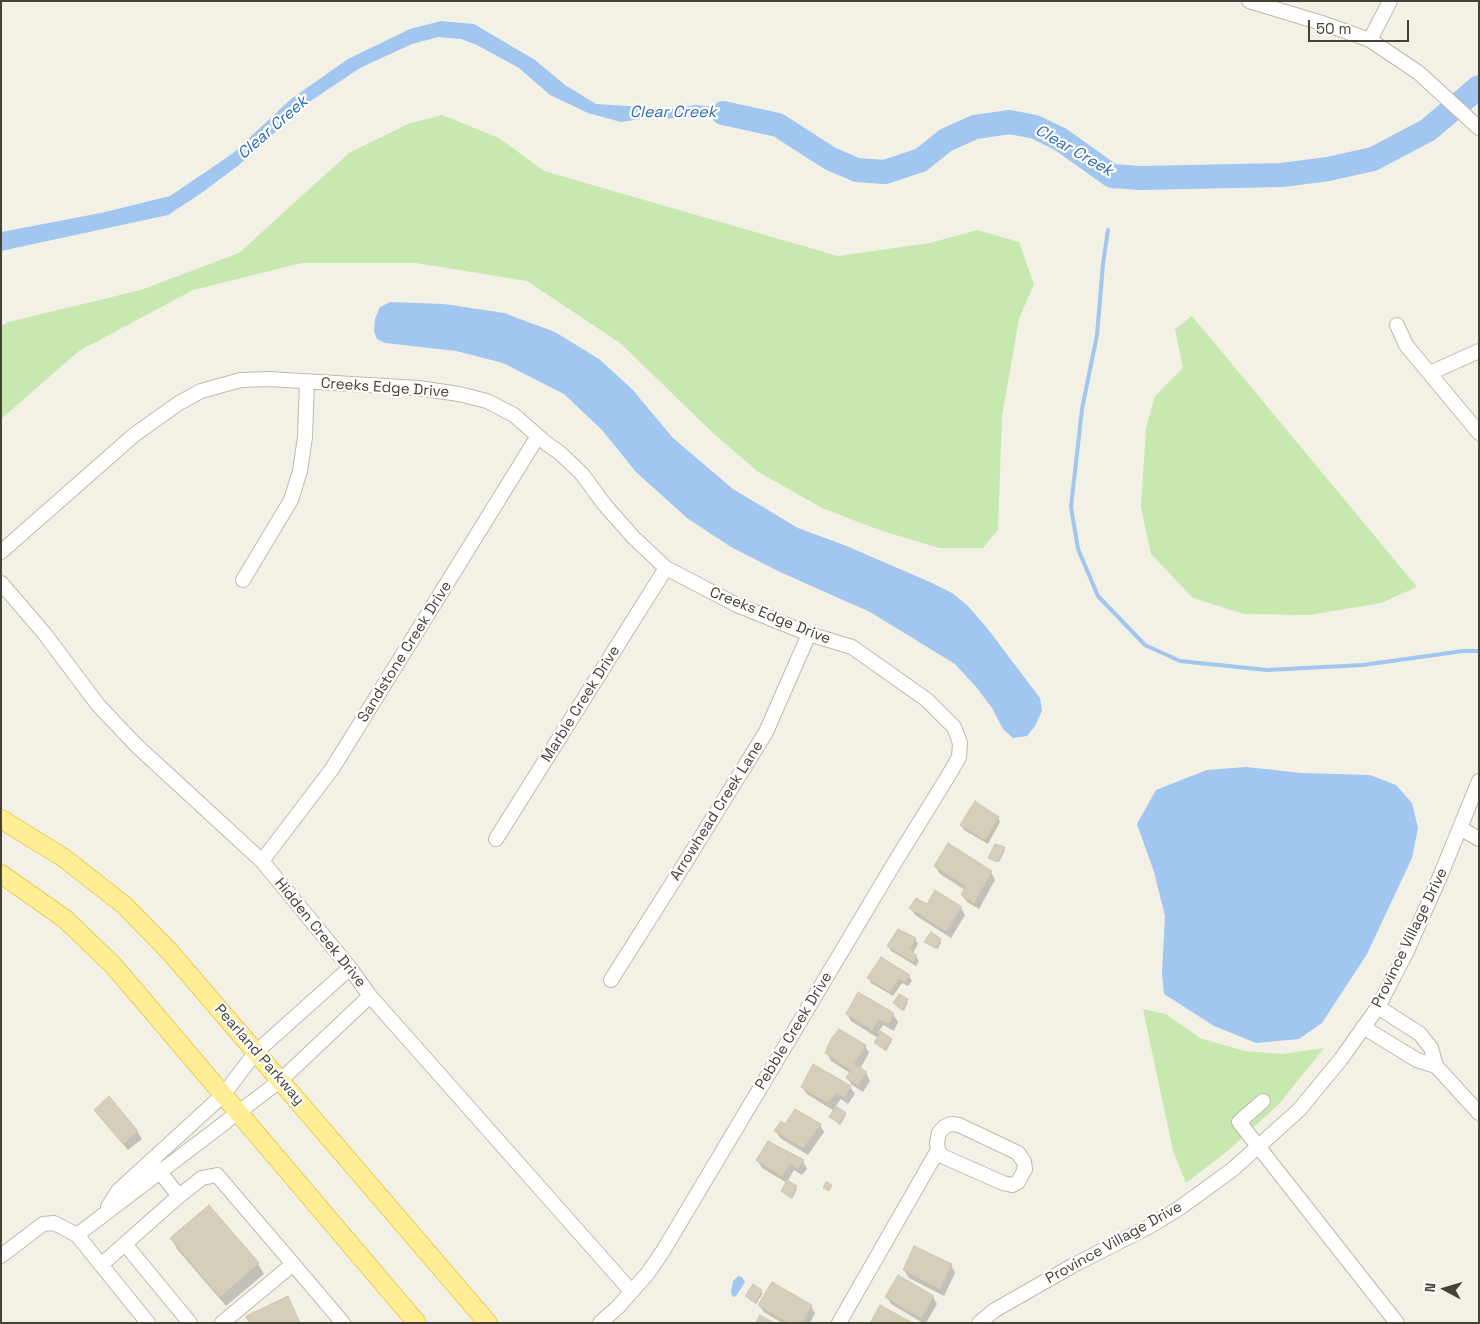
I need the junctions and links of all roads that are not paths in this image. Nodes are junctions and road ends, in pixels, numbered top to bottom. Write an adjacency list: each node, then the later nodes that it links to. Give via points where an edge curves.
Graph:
1 (1249, 1): 3 (street)
2 (1390, 1): 3 (street)
3 (1370, 40): 4 (street, via 1419,73)
4 (1479, 128)
5 (1397, 325): 7 (street, via 1402,340)
6 (1479, 352): 7 (street)
7 (1430, 374): 9 (street)
8 (307, 382): 10 (street, Creeks Edge Drive, via 418,388 459,394 487,401 514,415); 11 (street, Creeks Edge Drive, via 241,380 201,391 179,402 134,435); 13 (street, via 305,437 298,479 291,500)
9 (1479, 433)
10 (538, 436): 12 (street, Creeks Edge Drive, via 582,474 633,537); 22 (street, Sandstone Creek Drive, via 332,769)
11 (1, 552)
12 (666, 568): 15 (street, Creeks Edge Drive, via 736,605); 21 (street, Marble Creek Drive)
13 (243, 580)
14 (1, 583): 22 (street, Hidden Creek Drive, via 105,712 137,746)
15 (810, 634): 16 (street, Creeks Edge Drive, via 852,647 927,700); 25 (street, Arrowhead Creek Lane, via 766,732)
16 (954, 728): 47 (street, Pebble Creek Drive, via 960,742 960,757 663,1251 648,1274)
17 (1479, 781): 19 (street, Province Village Drive)
18 (1, 819): 29 (main road, Pearland Parkway, via 64,858 124,905 170,952)
19 (1460, 828): 20 (street); 27 (street, Province Village Drive)
20 (1479, 838)
21 (496, 839)
22 (262, 861): 24 (street, Hidden Creek Drive)
23 (1, 874): 32 (main road, via 65,919 113,965)
24 (350, 968): 26 (street, Hidden Creek Drive); 29 (street)
25 (611, 980)
26 (370, 996): 31 (street); 47 (street, Hidden Creek Drive)
27 (1378, 1007): 28 (street, Province Village Drive); 30 (street, via 1420,1034 1431,1048)
28 (1364, 1027): 30 (street, via 1417,1060); 36 (street, Province Village Drive, via 1320,1086)
29 (255, 1054): 31 (main road, Pearland Parkway); 32 (street)
30 (1436, 1066): 34 (street)
31 (281, 1080): 35 (street); 53 (main road, Pearland Parkway)
32 (222, 1095): 35 (main road); 38 (street)
33 (1263, 1101): 36 (street, via 1239,1122)
34 (1479, 1113)
35 (239, 1114): 39 (street); 52 (main road)
36 (1259, 1146): 56 (street, Province Village Drive, via 1181,1207 995,1310); 57 (street)
37 (938, 1150): 37 (street, via 942,1156 1012,1185 1018,1182 1025,1169 1018,1153 951,1124 939,1134); 55 (street)
38 (151, 1160): 39 (street); 41 (street, via 118,1191)
39 (160, 1172): 40 (street); 41 (street)
40 (179, 1196): 43 (street); 45 (street, via 202,1178 217,1175)
41 (103, 1216): 42 (street)
42 (77, 1235): 44 (street, via 54,1222 43,1224); 46 (street)
43 (125, 1244): 46 (street); 49 (street)
44 (1, 1256)
45 (292, 1264): 50 (street); 51 (street)
46 (101, 1265): 48 (street)
47 (631, 1291): 54 (street, Pebble Creek Drive)
48 (148, 1323)
49 (190, 1323)
50 (222, 1323)
51 (343, 1323)
52 (417, 1323)
53 (488, 1323)
54 (600, 1323)
55 (839, 1323)
56 (979, 1323)
57 (1396, 1323)

